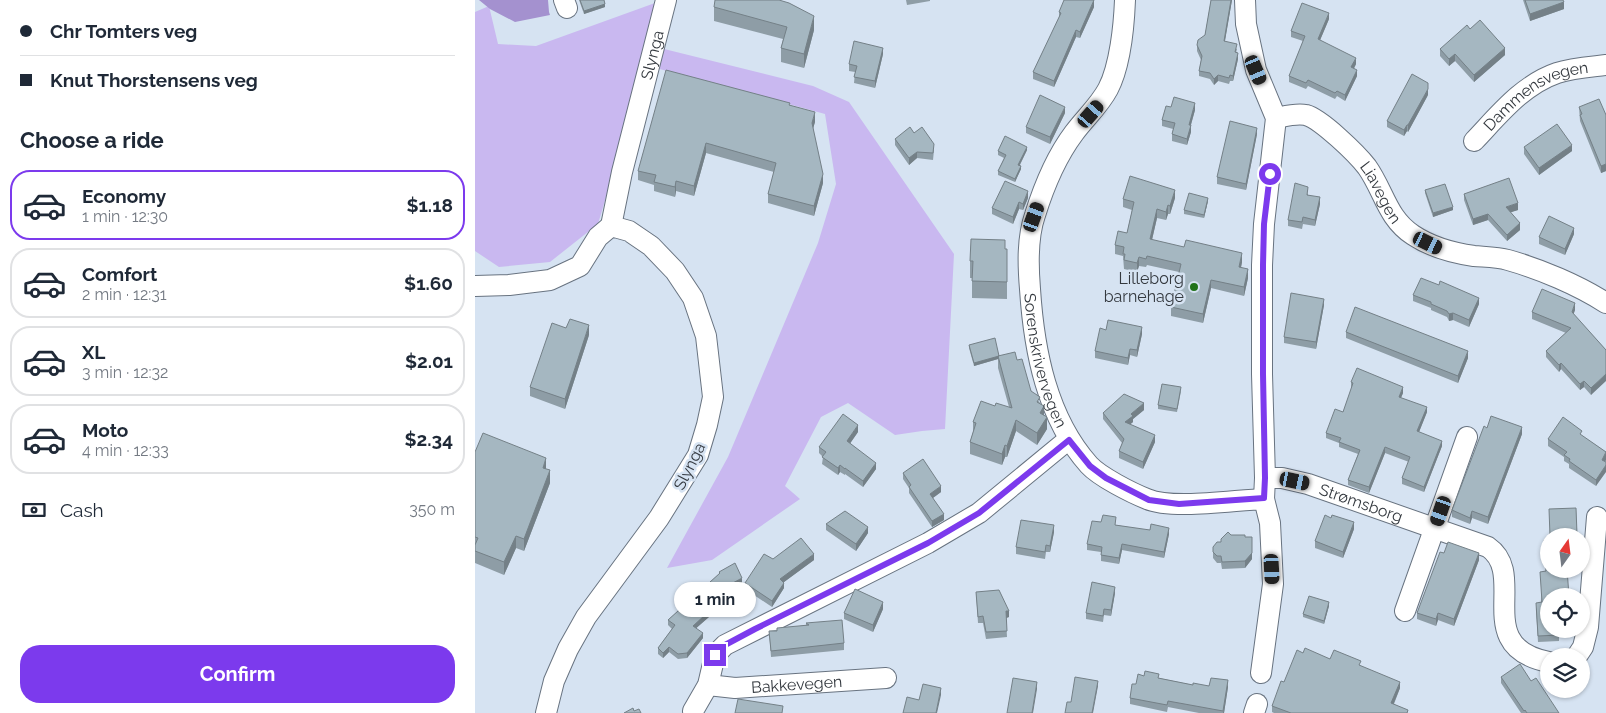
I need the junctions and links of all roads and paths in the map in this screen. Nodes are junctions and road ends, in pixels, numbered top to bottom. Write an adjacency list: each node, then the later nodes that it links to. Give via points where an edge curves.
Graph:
1 (665, 0): 7 (street, Slynga)
2 (1125, 0): 11 (street, Sorenskrivervegen, via 1124,24 1109,86 1051,170 1034,217 1028,259 1033,327 1045,384)
3 (1245, 0): 5 (street, via 1246,24 1256,70)
4 (1606, 65): 6 (street, Dammensvegen, via 1556,73 1536,82)
5 (1276, 118): 9 (street, Liavegen, via 1307,115 1322,124 1367,167 1397,222 1414,236 1443,250 1507,260 1553,276); 12 (street, via 1263,249)
6 (1474, 141)
7 (611, 226): 8 (street, via 598,237 580,266 550,280); 23 (street, Slynga, via 629,231 651,246 675,271 693,298 707,336 713,397 698,455 659,518 586,617 554,681)
8 (475, 286)
9 (1606, 303)
10 (1467, 437): 15 (street)
11 (1069, 440): 13 (street, Sorenskrivervegen, via 1090,466 1149,500 1179,504); 21 (street, via 979,513 928,543 725,645 715,655)
12 (1265, 478): 13 (street); 15 (street, Strømsborg, via 1308,484)
13 (1264, 498): 19 (street, via 1270,523 1273,584)
14 (1597, 517): 17 (street, via 1588,626)
15 (1435, 529): 16 (street); 18 (street, Strømsborg, via 1497,553 1501,564 1508,638 1516,648)
16 (1405, 611)
17 (1582, 648)
18 (1540, 659)
19 (1261, 673)
20 (887, 678): 21 (street, Bakkevegen, via 735,688)
21 (707, 685): 22 (street)
22 (693, 711)
23 (546, 713)

